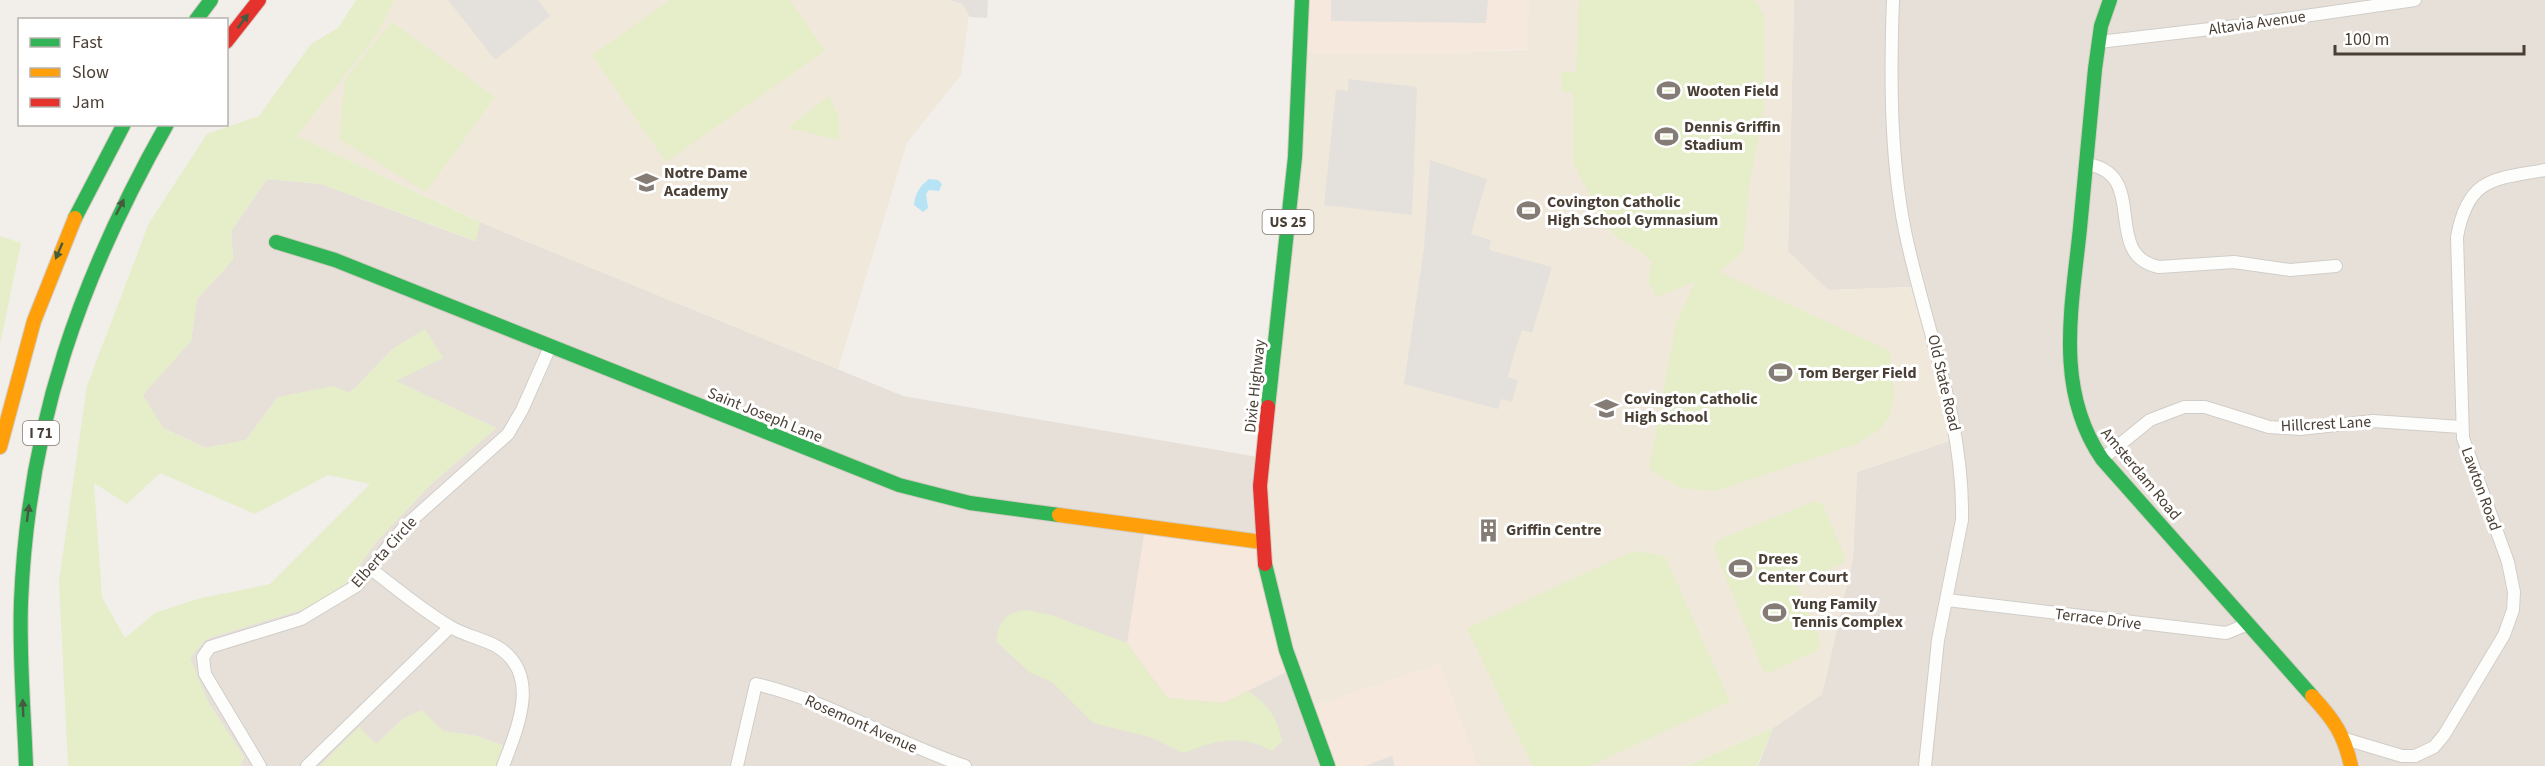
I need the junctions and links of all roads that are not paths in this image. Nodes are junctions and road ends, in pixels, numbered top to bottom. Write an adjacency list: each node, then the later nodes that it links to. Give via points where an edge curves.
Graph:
1 (211, 0): 7 (main road)
2 (259, 0): 8 (main road, one-way to 2)
3 (1302, 0): 20 (main road, Dixie Highway / US 25, via 1295,157 1260,486)
4 (1893, 0): 22 (street, Old State Road, via 1890,69 1902,216 1943,373 1960,476 1962,520)
5 (2110, 0): 9 (main road, Amsterdam Road)
6 (2415, 0): 9 (street, Altavia Avenue)
7 (198, 18)
8 (228, 39)
9 (2098, 42): 12 (main road, Amsterdam Road)
10 (123, 126): 18 (main road, I 71, one-way to 18, via 98,169 51,271 28,334)
11 (166, 126): 26 (main road, I 71, one-way to 11, via 22,592 32,479 45,414 62,350 98,254)
12 (2086, 164): 15 (street, via 2102,166 2114,177 2122,195 2129,244 2149,265 2234,262 2290,270); 19 (main road, Amsterdam Road, via 2068,368 2088,441)
13 (2545, 170): 17 (street, Lawton Road, via 2482,185 2473,194 2459,224)
14 (276, 242): 16 (main road, Saint Joseph Lane, via 335,260)
15 (2336, 266)
16 (550, 347): 20 (main road, Saint Joseph Lane, via 900,485 970,503); 21 (street, Elberta Circle, via 522,411 507,434 404,527)
17 (2461, 428): 19 (street, Hillcrest Lane, via 2373,421 2300,429 2269,427 2205,407 2184,407 2150,420); 25 (street, Lawton Road, via 2508,562 2514,592 2510,621 2444,735 2426,753 2402,756)
18 (0, 447)
19 (2103, 459): 23 (main road, Amsterdam Road)
20 (1262, 542): 32 (main road, Dixie Highway / US 25, via 1280,627)
21 (371, 569): 24 (street); 27 (street, Elberta Circle, via 356,586 324,608 301,619 216,643 203,657 211,687)
22 (1947, 600): 23 (street, Terrace Drive, via 2226,633); 33 (street, Old State Road, via 1938,640)
23 (2248, 624): 25 (main road, Amsterdam Road, via 2331,717)
24 (450, 627): 28 (street); 29 (street, via 497,647 519,666 522,705)
25 (2345, 739): 34 (main road, Amsterdam Road)
26 (26, 766)
27 (260, 766)
28 (307, 766)
29 (503, 766)
30 (737, 766): 31 (street, Rosemont Avenue, via 756,684 788,692)
31 (965, 766)
32 (1328, 766)
33 (1925, 766)
34 (2351, 766)

